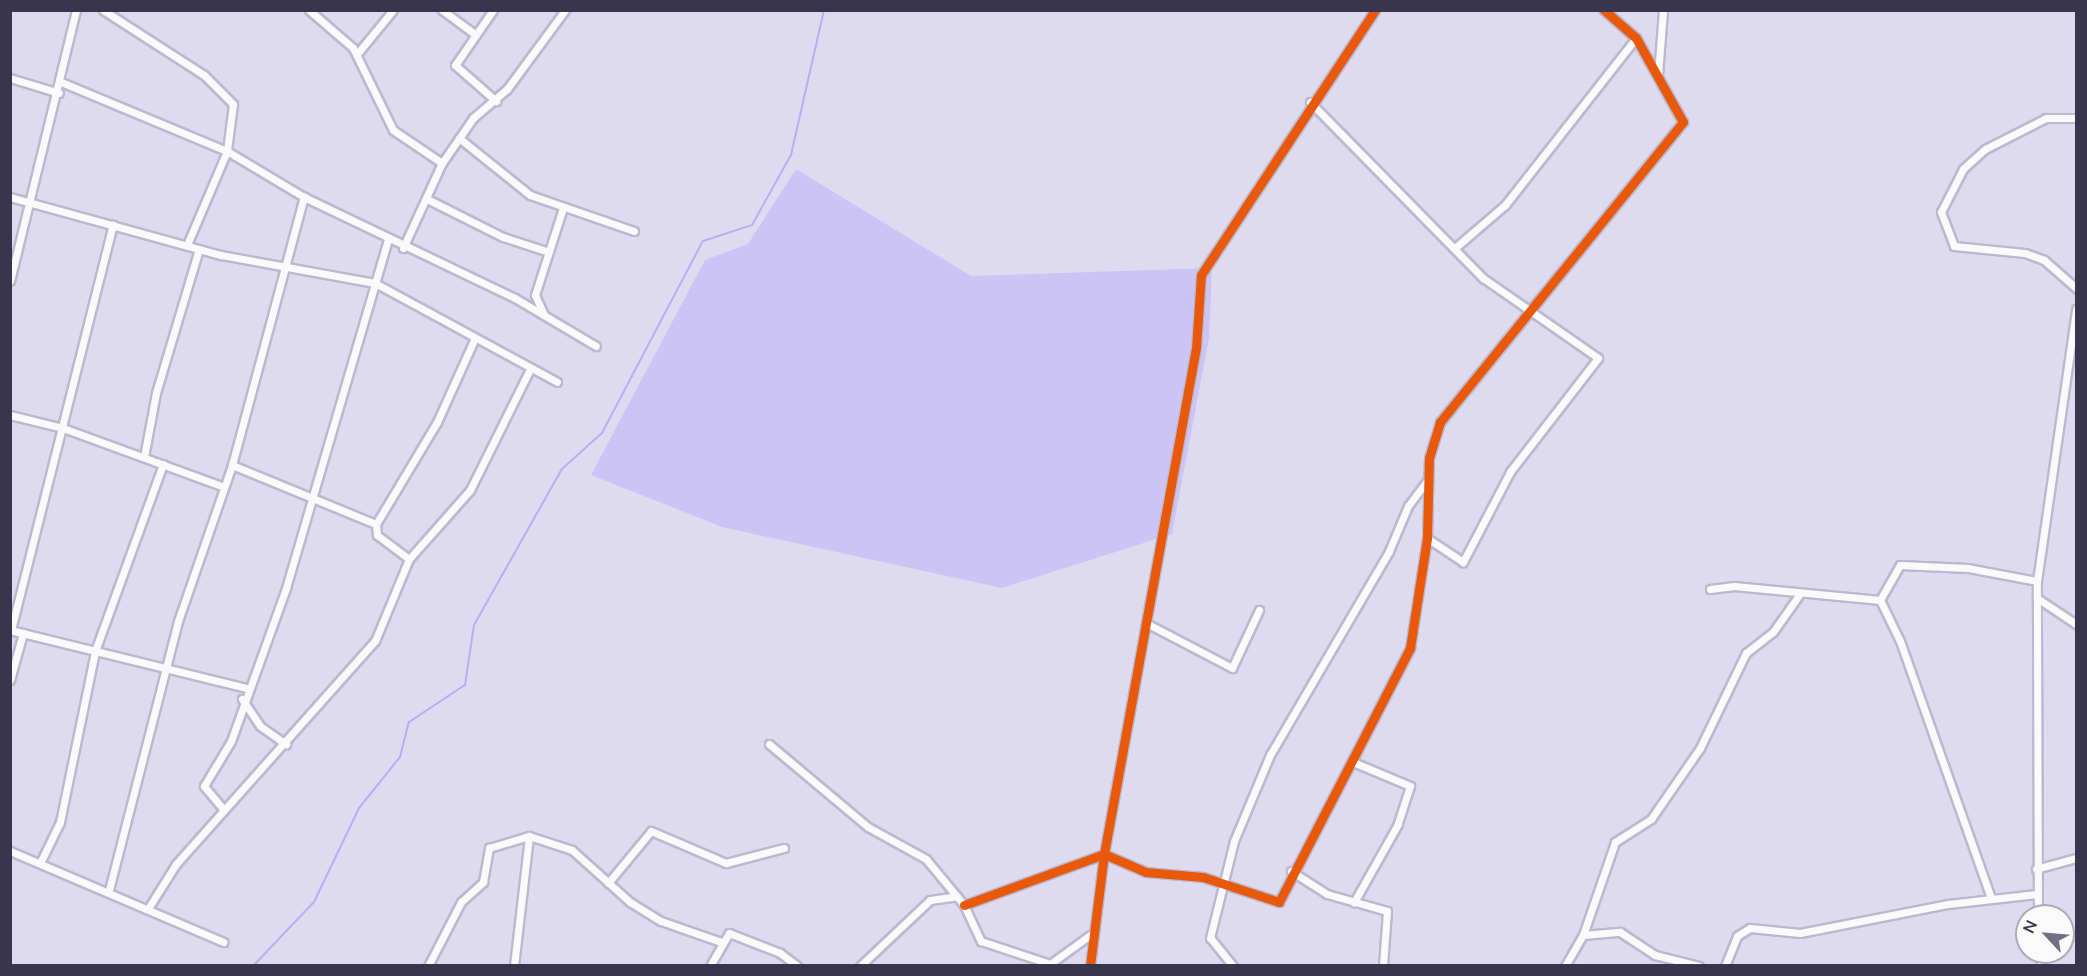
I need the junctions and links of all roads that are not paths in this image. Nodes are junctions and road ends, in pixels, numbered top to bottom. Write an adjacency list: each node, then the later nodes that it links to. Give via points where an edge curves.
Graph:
1 (76, 10): 16 (street)
2 (103, 10): 22 (street, via 204,75 233,104)
3 (309, 10): 13 (street)
4 (393, 10): 13 (street)
5 (442, 10): 11 (street)
6 (493, 10): 11 (street)
7 (565, 10): 18 (street)
8 (1375, 10): 19 (street)
9 (1604, 10): 12 (street)
10 (1663, 10): 14 (street)
11 (476, 35): 18 (street, via 454,65)
12 (1636, 38): 14 (street); 33 (street, via 1504,205)
13 (357, 54): 23 (street, via 393,130)
14 (1658, 75): 41 (street, via 1683,117 1680,128)
15 (10, 78): 17 (street)
16 (61, 82): 17 (street); 22 (street)
17 (59, 93): 27 (street)
18 (496, 101): 21 (street)
19 (1310, 102): 33 (street); 65 (street, via 1202,275 1196,348)
20 (2076, 118): 40 (street, via 2046,118 1985,148 1964,169 1941,212 1954,246 2025,253 2044,260)
21 (459, 138): 23 (street); 28 (street, via 523,191)
22 (227, 151): 25 (street); 32 (street)
23 (442, 162): 26 (street)
24 (10, 197): 27 (street)
25 (304, 197): 31 (street); 37 (street)
26 (427, 199): 34 (street); 36 (street, via 504,237)
27 (29, 206): 29 (street); 38 (street)
28 (563, 208): 30 (street); 36 (street)
29 (113, 225): 32 (street); 49 (street)
30 (634, 231)
31 (388, 240): 34 (street); 39 (street)
32 (187, 245): 35 (street)
33 (1456, 247): 41 (street, via 1489,283)
34 (404, 248): 43 (street)
35 (199, 249): 37 (street); 50 (street, via 156,393)
36 (549, 252): 43 (street, via 535,294)
37 (286, 268): 39 (street); 52 (street)
38 (10, 281)
39 (375, 284): 44 (street); 55 (street)
40 (2076, 288)
41 (1528, 306): 53 (street, via 1440,422); 57 (street, via 1598,358 1597,364 1510,472 1463,562)
42 (2076, 309): 59 (street)
43 (545, 317): 45 (street)
44 (475, 338): 46 (street); 56 (street, via 436,422)
45 (596, 346)
46 (529, 371): 47 (street); 58 (street, via 470,490)
47 (557, 382)
48 (10, 415): 49 (street)
49 (63, 428): 50 (street); 67 (street)
50 (144, 457): 51 (street)
51 (163, 464): 54 (street); 69 (street)
52 (232, 465): 54 (street); 55 (street)
53 (1427, 481): 57 (street); 87 (street, via 1408,506 1389,551 1270,755 1234,841)
54 (224, 487): 70 (street)
55 (314, 495): 56 (street); 72 (street, via 286,588)
56 (376, 524): 58 (street, via 377,535)
57 (1427, 538): 76 (street, via 1410,648)
58 (409, 559): 74 (street, via 375,641)
59 (2037, 581): 62 (street); 63 (street, via 1968,568 1900,565)
60 (1710, 589): 61 (street, via 1734,586)
61 (1799, 595): 63 (street); 97 (street, via 1773,632 1746,653 1700,748 1652,819 1615,842)
62 (2037, 597): 66 (street); 84 (street)
63 (1880, 600): 91 (street, via 1900,641)
64 (1259, 610): 65 (street, via 1232,668)
65 (1148, 624): 81 (street)
66 (2076, 624)
67 (11, 630): 68 (street)
68 (23, 633): 69 (street); 71 (street)
69 (95, 651): 70 (street); 83 (street, via 60,822)
70 (166, 670): 72 (street); 88 (street)
71 (10, 680)
72 (246, 688): 73 (street)
73 (242, 699): 74 (street, via 260,726); 77 (street, via 231,741 203,791)
74 (286, 744): 77 (street)
75 (769, 744): 90 (street, via 868,827 920,853)
76 (1353, 762): 85 (street); 92 (street, via 1410,786 1398,824)
77 (224, 810): 95 (street, via 176,864)
78 (530, 836): 86 (street, via 572,850); 100 (street, via 489,848 483,882 461,902); 101 (street)
79 (784, 848): 86 (street, via 726,863 651,831)
80 (10, 851): 83 (street)
81 (1104, 854): 87 (street, via 1146,872 1203,877); 94 (street); 96 (street)
82 (2076, 858): 84 (street)
83 (41, 861): 88 (street)
84 (2036, 869): 89 (street)
85 (1291, 871): 87 (street, via 1277,902); 92 (street, via 1327,894)
86 (608, 883): 99 (street, via 670,925)
87 (1227, 886): 106 (street, via 1210,938)
88 (109, 890): 95 (street)
89 (2036, 894): 91 (street); 93 (street)
90 (957, 896): 94 (street); 104 (street, via 930,900)
91 (1991, 898): 110 (street, via 1800,933 1743,930)
92 (1354, 902): 107 (street, via 1387,911)
93 (2037, 904)
94 (964, 905): 96 (street, via 981,942 1041,962 1057,962)
95 (148, 907): 98 (street)
96 (1090, 935): 105 (street)
97 (1583, 935): 108 (street); 109 (street, via 1620,932 1655,956)
98 (223, 942)
99 (721, 942): 102 (street); 103 (street, via 735,934)
100 (428, 966)
101 (514, 966)
102 (710, 966)
103 (797, 966)
104 (860, 966)
105 (1090, 966)
106 (1233, 966)
107 (1383, 966)
108 (1565, 966)
109 (1699, 966)
110 (1725, 966)

